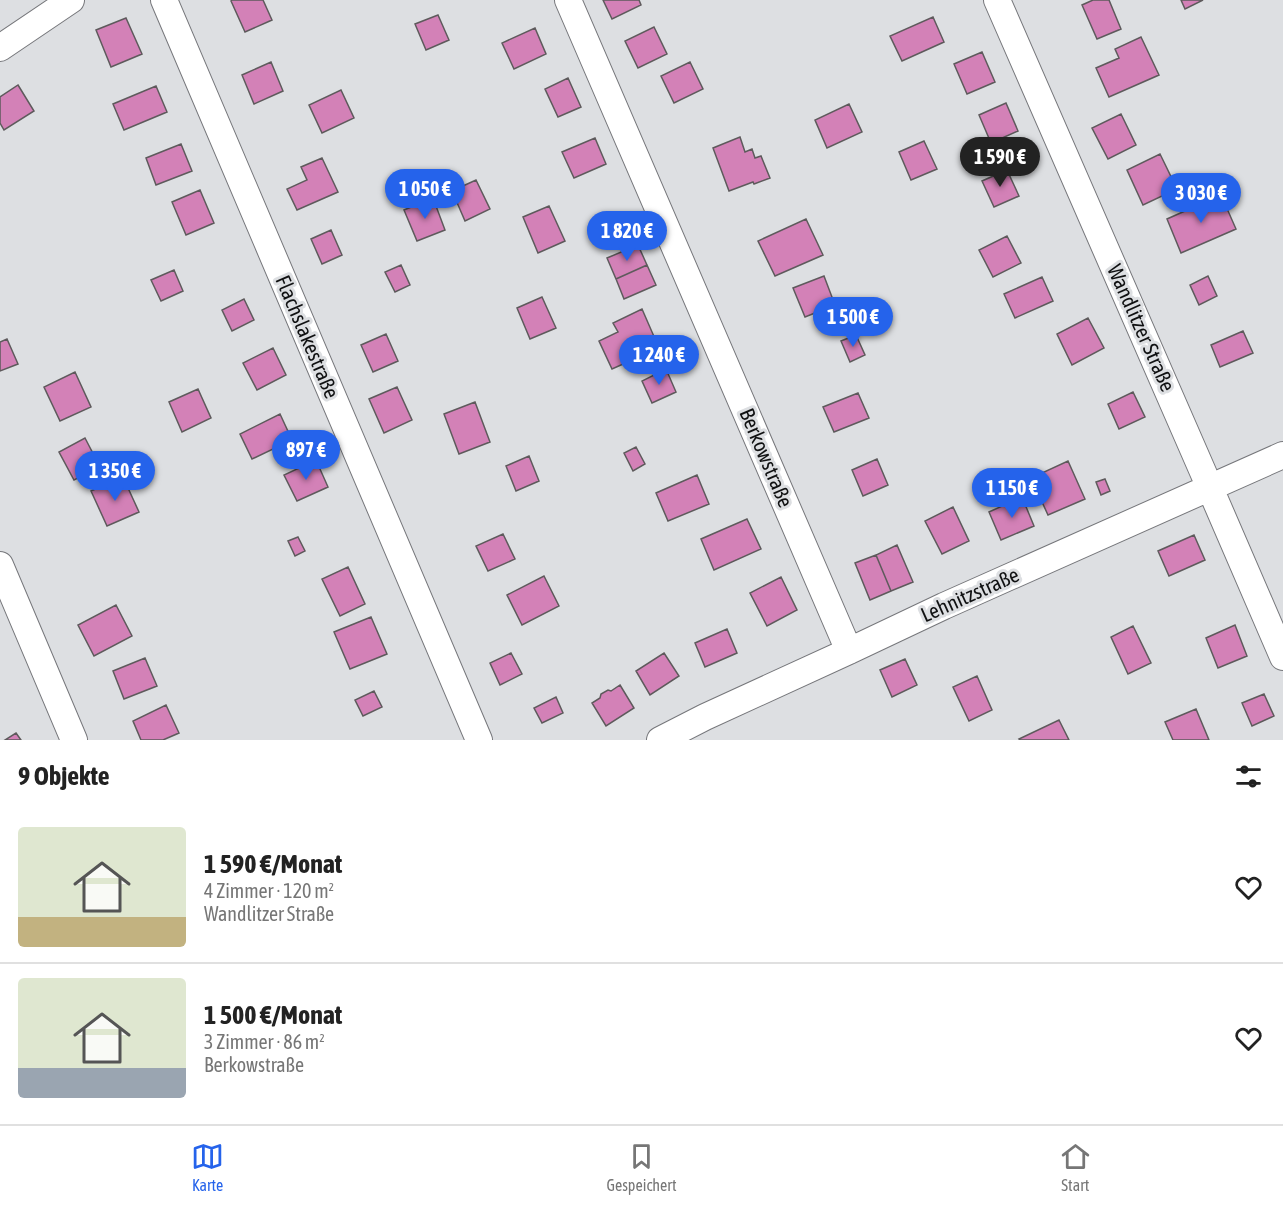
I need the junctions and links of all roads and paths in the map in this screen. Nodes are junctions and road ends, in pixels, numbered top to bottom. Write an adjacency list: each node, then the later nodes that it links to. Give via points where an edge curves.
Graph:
1 (71, 0): 5 (street)
2 (164, 0): 12 (street, Flachslakestraße)
3 (568, 0): 9 (street, Berkowstraße)
4 (997, 0): 7 (street, Wandlitzer Straße)
5 (0, 48)
6 (1283, 455): 7 (street, Lehnitzstraße)
7 (1210, 488): 9 (street, Lehnitzstraße); 10 (street, Wandlitzer Straße)
8 (0, 565): 11 (street)
9 (849, 651): 13 (street, Lehnitzstraße)
10 (1283, 657)
11 (74, 740)
12 (479, 740)
13 (660, 740)

